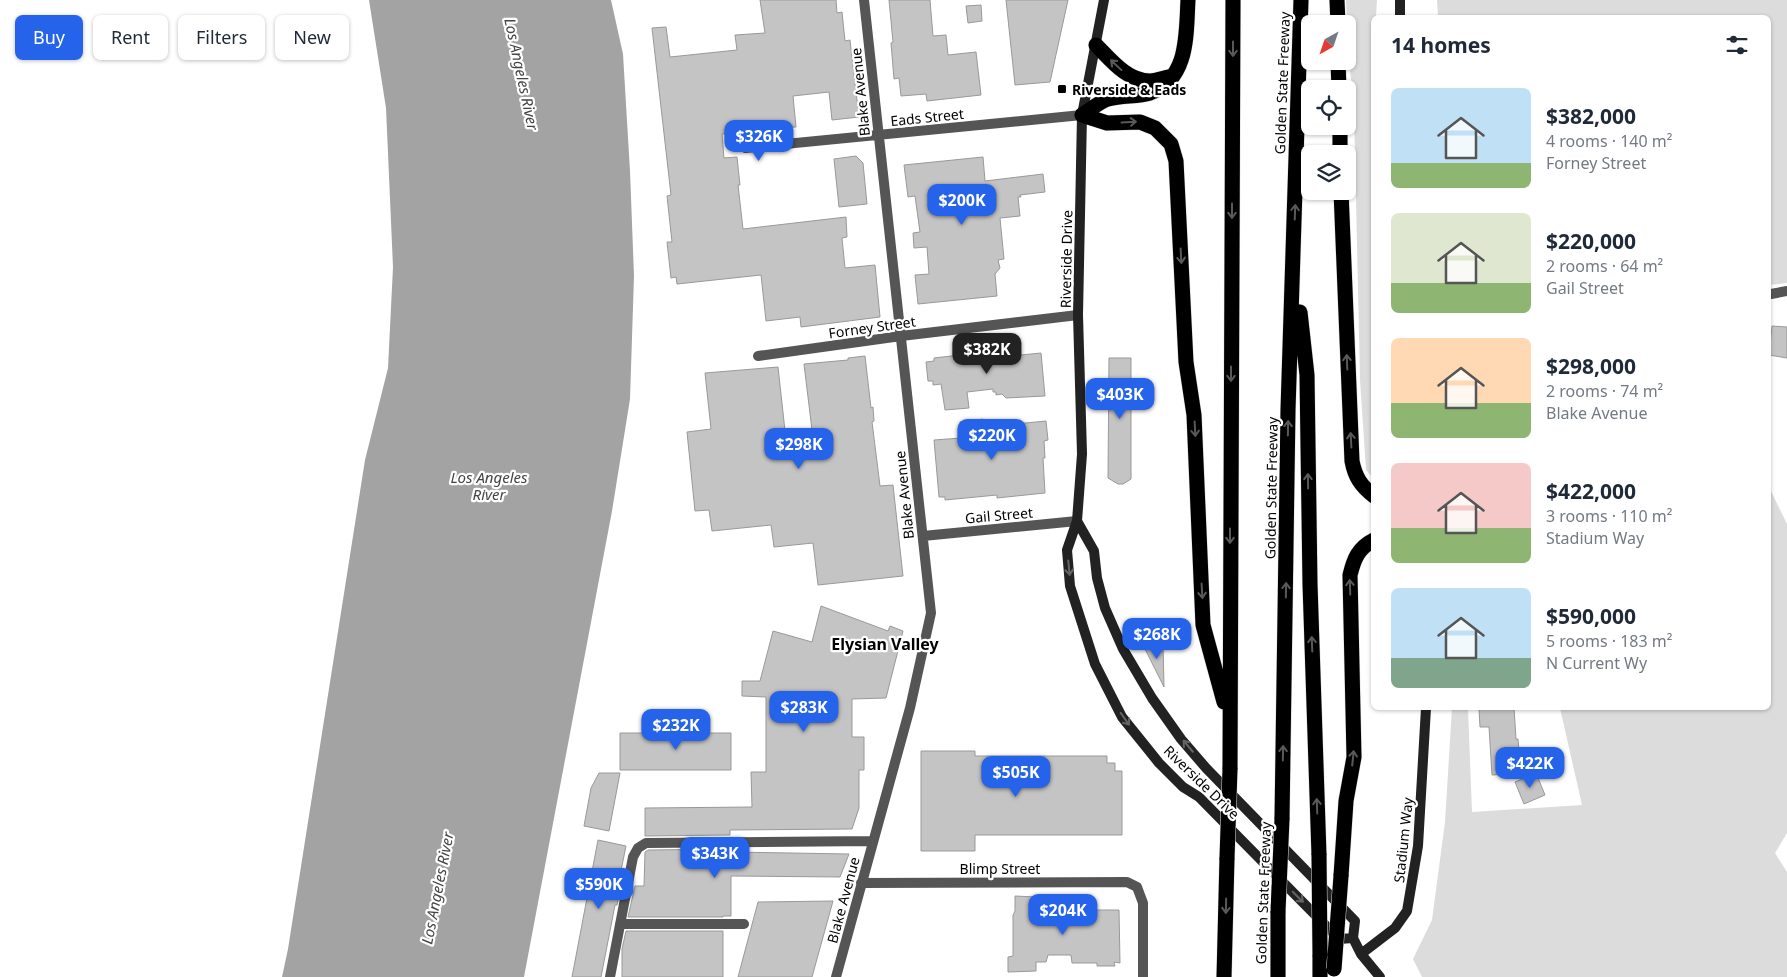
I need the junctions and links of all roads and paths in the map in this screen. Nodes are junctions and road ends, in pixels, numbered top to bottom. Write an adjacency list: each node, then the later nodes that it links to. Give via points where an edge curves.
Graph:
1 (864, 0): 13 (street, Blake Avenue)
2 (1104, 0): 10 (main road, Riverside Drive)
3 (1188, 0): 11 (highway, via 1185,48)
4 (1233, 0): 27 (highway, one-way to 27)
5 (1301, 0): 16 (highway, Golden State Freeway, one-way to 5)
6 (1337, 0): 8 (highway)
7 (1400, 0): 9 (main road)
8 (1338, 15)
9 (1400, 15)
10 (1096, 45): 11 (highway, one-way to 10, via 1150,81 1138,79 1117,67); 12 (main road, Riverside Drive)
11 (1173, 76): 12 (highway, via 1164,86 1149,93 1108,100)
12 (1082, 115): 13 (street, Eads Street); 19 (main road, Riverside Drive); 27 (highway, one-way to 27, via 1107,123 1140,122 1155,128 1171,144 1176,161 1186,362 1194,415 1203,624)
13 (878, 136): 14 (street, Eads Street); 20 (street, Blake Avenue)
14 (745, 148)
15 (1341, 200): 22 (highway, one-way to 15, via 1355,475 1352,461)
16 (1294, 261): 39 (highway, Golden State Freeway, one-way to 16, bridge, via 1288,410); 40 (highway, one-way to 16, bridge, via 1307,374)
17 (1787, 291): 18 (street)
18 (1771, 294)
19 (1078, 315): 20 (street, Forney Street); 23 (main road, Riverside Drive, via 1082,454)
20 (901, 336): 21 (street, Forney Street); 24 (street, Blake Avenue)
21 (758, 356)
22 (1371, 494)
23 (1077, 521): 24 (street, Gail Street); 32 (main road, Riverside Drive, one-way to 23, via 1355,921 1206,768 1152,698 1123,649 1105,608 1094,550); 32 (main road, Riverside Drive, one-way to 32, via 1067,550 1070,586 1096,664 1122,717 1159,763 1183,787 1199,797 1340,939)
24 (923, 536): 28 (street, Blake Avenue, via 931,613 910,708)
25 (1371, 542): 34 (highway, one-way to 25, bridge, via 1346,800 1354,757 1350,575 1354,558)
26 (1426, 710): 33 (main road, Stadium Way, via 1418,846 1407,911 1395,928)
27 (1229, 722): 38 (highway, one-way to 38, bridge)
28 (873, 841): 29 (street, Blake Avenue); 30 (street, via 646,843 633,857)
29 (861, 882): 36 (street, Blake Avenue); 37 (street, Blimp Street, via 1127,882 1137,888 1143,903)
30 (620, 924): 31 (street); 35 (street)
31 (744, 924)
32 (1353, 938): 33 (main road, Riverside Drive)
33 (1362, 954): 41 (main road, Riverside Drive)
34 (1333, 973)
35 (610, 977)
36 (836, 977)
37 (1143, 977)
38 (1224, 977)
39 (1278, 977)
40 (1320, 977)
41 (1380, 977)

